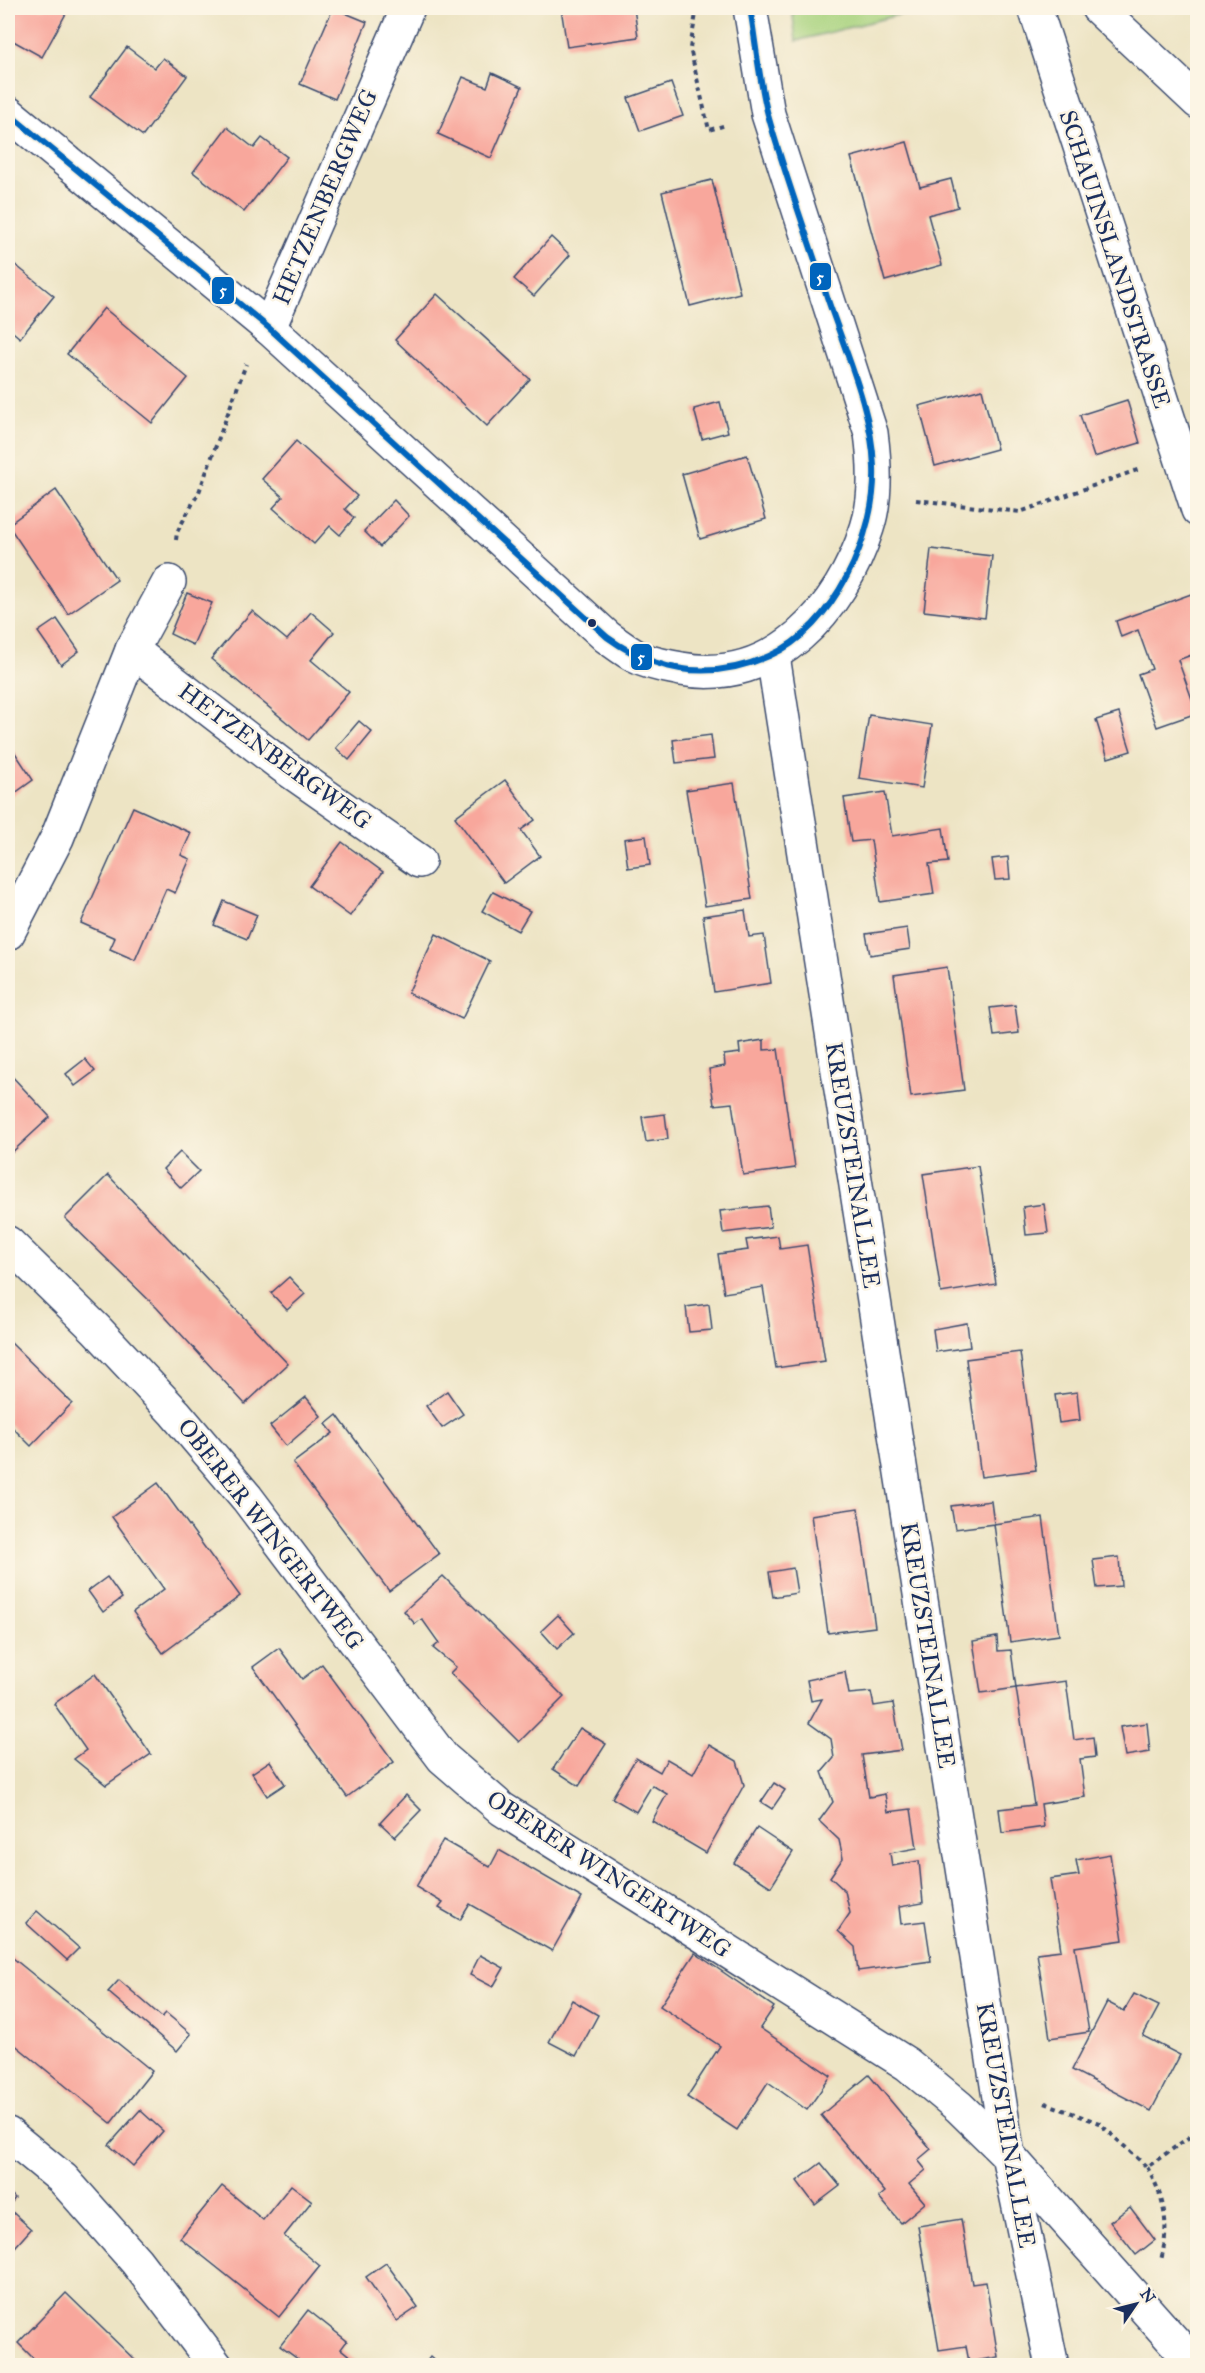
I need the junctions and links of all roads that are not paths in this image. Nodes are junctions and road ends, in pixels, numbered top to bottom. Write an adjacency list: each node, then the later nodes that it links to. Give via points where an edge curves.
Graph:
1 (408, 8): 7 (street, HETZENBERGWEG)
2 (750, 8): 11 (street, via 768,114 871,433 874,462 868,526 856,558 820,616 797,640)
3 (1035, 8): 8 (street, SCHAUINSLANDSTRASSE)
4 (1098, 8): 5 (street)
5 (1197, 102)
6 (8, 113): 7 (street)
7 (269, 328): 11 (street, via 607,637 638,658 702,673 739,669)
8 (1197, 510)
9 (169, 582): 10 (street)
10 (132, 650): 12 (street, HETZENBERGWEG, via 283,766); 13 (street, via 57,838)
11 (773, 656): 16 (street, KREUZSTEINALLEE)
12 (419, 861)
13 (8, 933)
14 (8, 1243): 16 (street, OBERER WINGERTWEG, via 176,1413 247,1498 444,1758 502,1809 907,2064)
15 (8, 2134): 17 (street, via 63,2179 136,2261)
16 (1008, 2155): 18 (street, KREUZSTEINALLEE); 19 (street, OBERER WINGERTWEG)
17 (216, 2366)
18 (1052, 2366)
19 (1196, 2366)

